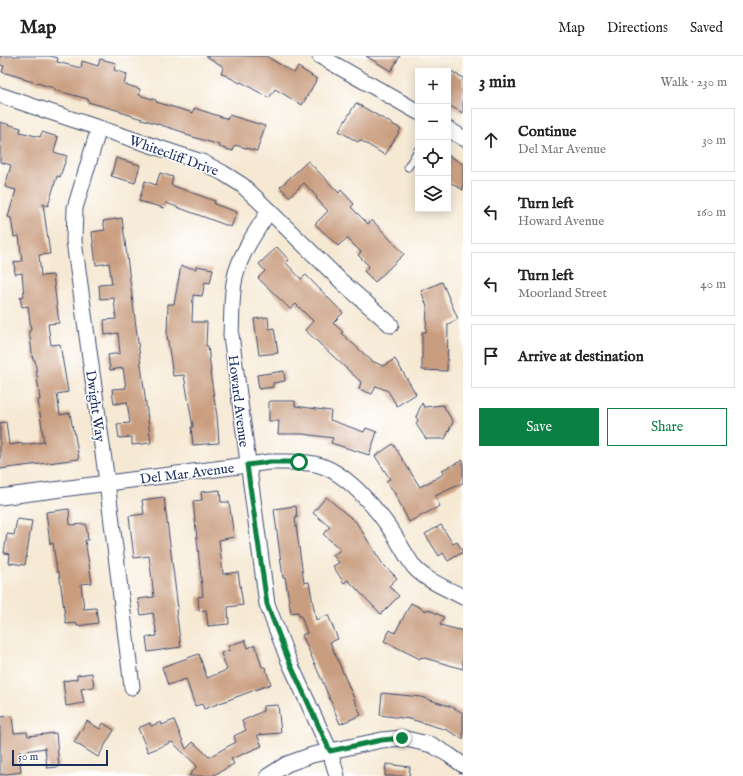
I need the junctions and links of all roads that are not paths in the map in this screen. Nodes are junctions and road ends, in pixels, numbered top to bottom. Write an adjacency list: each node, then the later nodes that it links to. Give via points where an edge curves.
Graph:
1 (320, 56): 3 (street)
2 (0, 95): 4 (street, Whitecliff Drive)
3 (415, 110)
4 (100, 128): 9 (street, Whitecliff Drive, via 202,162 242,185); 12 (street, Dwight Way, via 75,208 74,241)
5 (451, 131): 6 (street)
6 (463, 138)
7 (415, 155): 8 (lane)
8 (408, 167)
9 (269, 211): 10 (street, Whitecliff Drive, via 342,282); 11 (street, Howard Avenue, via 249,241 242,257 235,276 232,300 231,335)
10 (391, 325)
11 (247, 465): 12 (street, Del Mar Avenue); 14 (street, Del Mar Avenue, via 299,462 316,464 332,470 363,495 392,532 415,568 436,584); 16 (street, Howard Avenue, via 267,604 288,659)
12 (107, 482): 13 (street, Del Mar Avenue); 15 (street, Dwight Way)
13 (0, 497)
14 (463, 597)
15 (132, 687)
16 (330, 751): 17 (street, via 402,738 432,745); 18 (street, via 287,764); 19 (street, Howard Avenue)
17 (463, 765)
18 (268, 776)
19 (337, 776)

